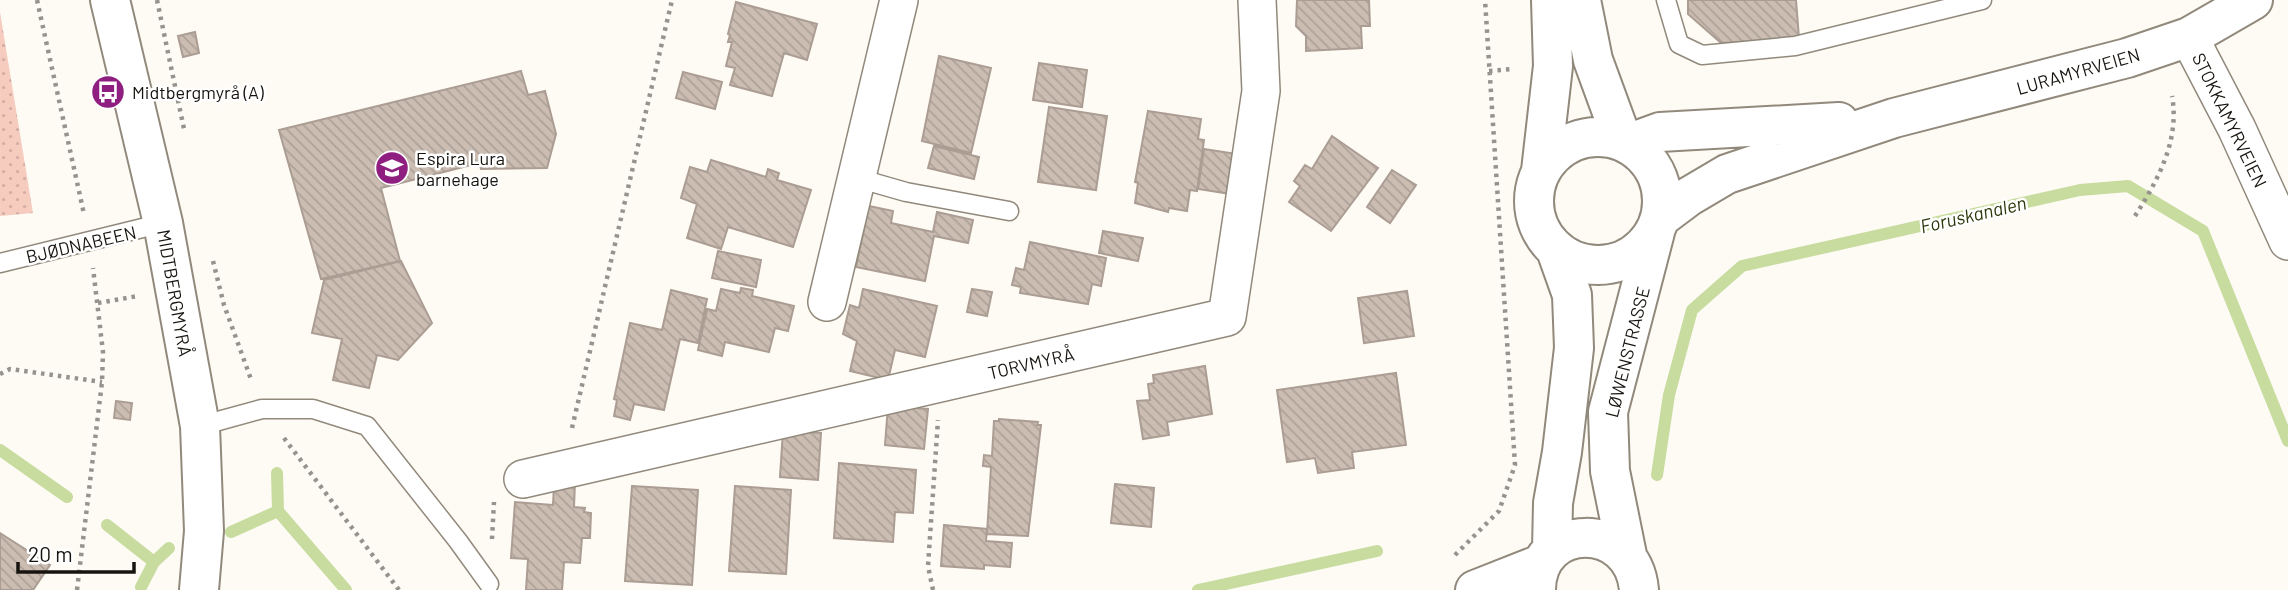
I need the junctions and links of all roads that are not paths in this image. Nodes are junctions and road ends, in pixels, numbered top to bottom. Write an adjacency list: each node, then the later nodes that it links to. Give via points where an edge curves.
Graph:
1 (110, 0): 15 (street, MIDTBERGMYRÅ)
2 (899, 0): 13 (street)
3 (1257, 0): 22 (street, TORVMYRÅ, via 1261,91 1227,317)
4 (1551, 0): 12 (street, via 1553,66)
5 (1581, 0): 11 (street, via 1592,60)
6 (1666, 0): 7 (lane, via 1678,44 1702,55 1796,46)
7 (1982, 0)
8 (2253, 0): 9 (street, LURAMYRVEIEN)
9 (2189, 37): 10 (street, LURAMYRVEIEN, via 2052,79); 17 (street, STOKKAMYRVEIEN)
10 (1894, 118): 11 (street, LURAMYRVEIEN, via 1660,132); 16 (street, LURAMYRVEIEN, via 1727,174 1688,197)
11 (1625, 143): 12 (street, via 1604,137 1576,141 1552,156); 16 (street, via 1651,165 1659,181)
12 (1541, 171): 18 (street, via 1535,213 1542,233)
13 (856, 178): 14 (lane); 20 (street)
14 (1009, 211)
15 (163, 223): 19 (lane, BJØDNABEEN); 21 (street, MIDTBERGMYRÅ)
16 (1657, 225): 18 (street, via 1631,256 1612,264 1592,265); 24 (street, LØWENSTRASSE, via 1608,412 1610,471)
17 (2288, 242)
18 (1556, 250): 23 (street, via 1572,295 1574,348)
19 (0, 263)
20 (827, 302)
21 (200, 426): 25 (lane, via 262,408 313,409 368,426); 26 (street, MIDTBERGMYRÅ, via 204,531)
22 (523, 479)
23 (1543, 568): 24 (street, via 1566,541 1591,538 1615,544); 27 (street)
24 (1633, 573)
25 (489, 584)
26 (199, 590)
27 (1475, 590)

